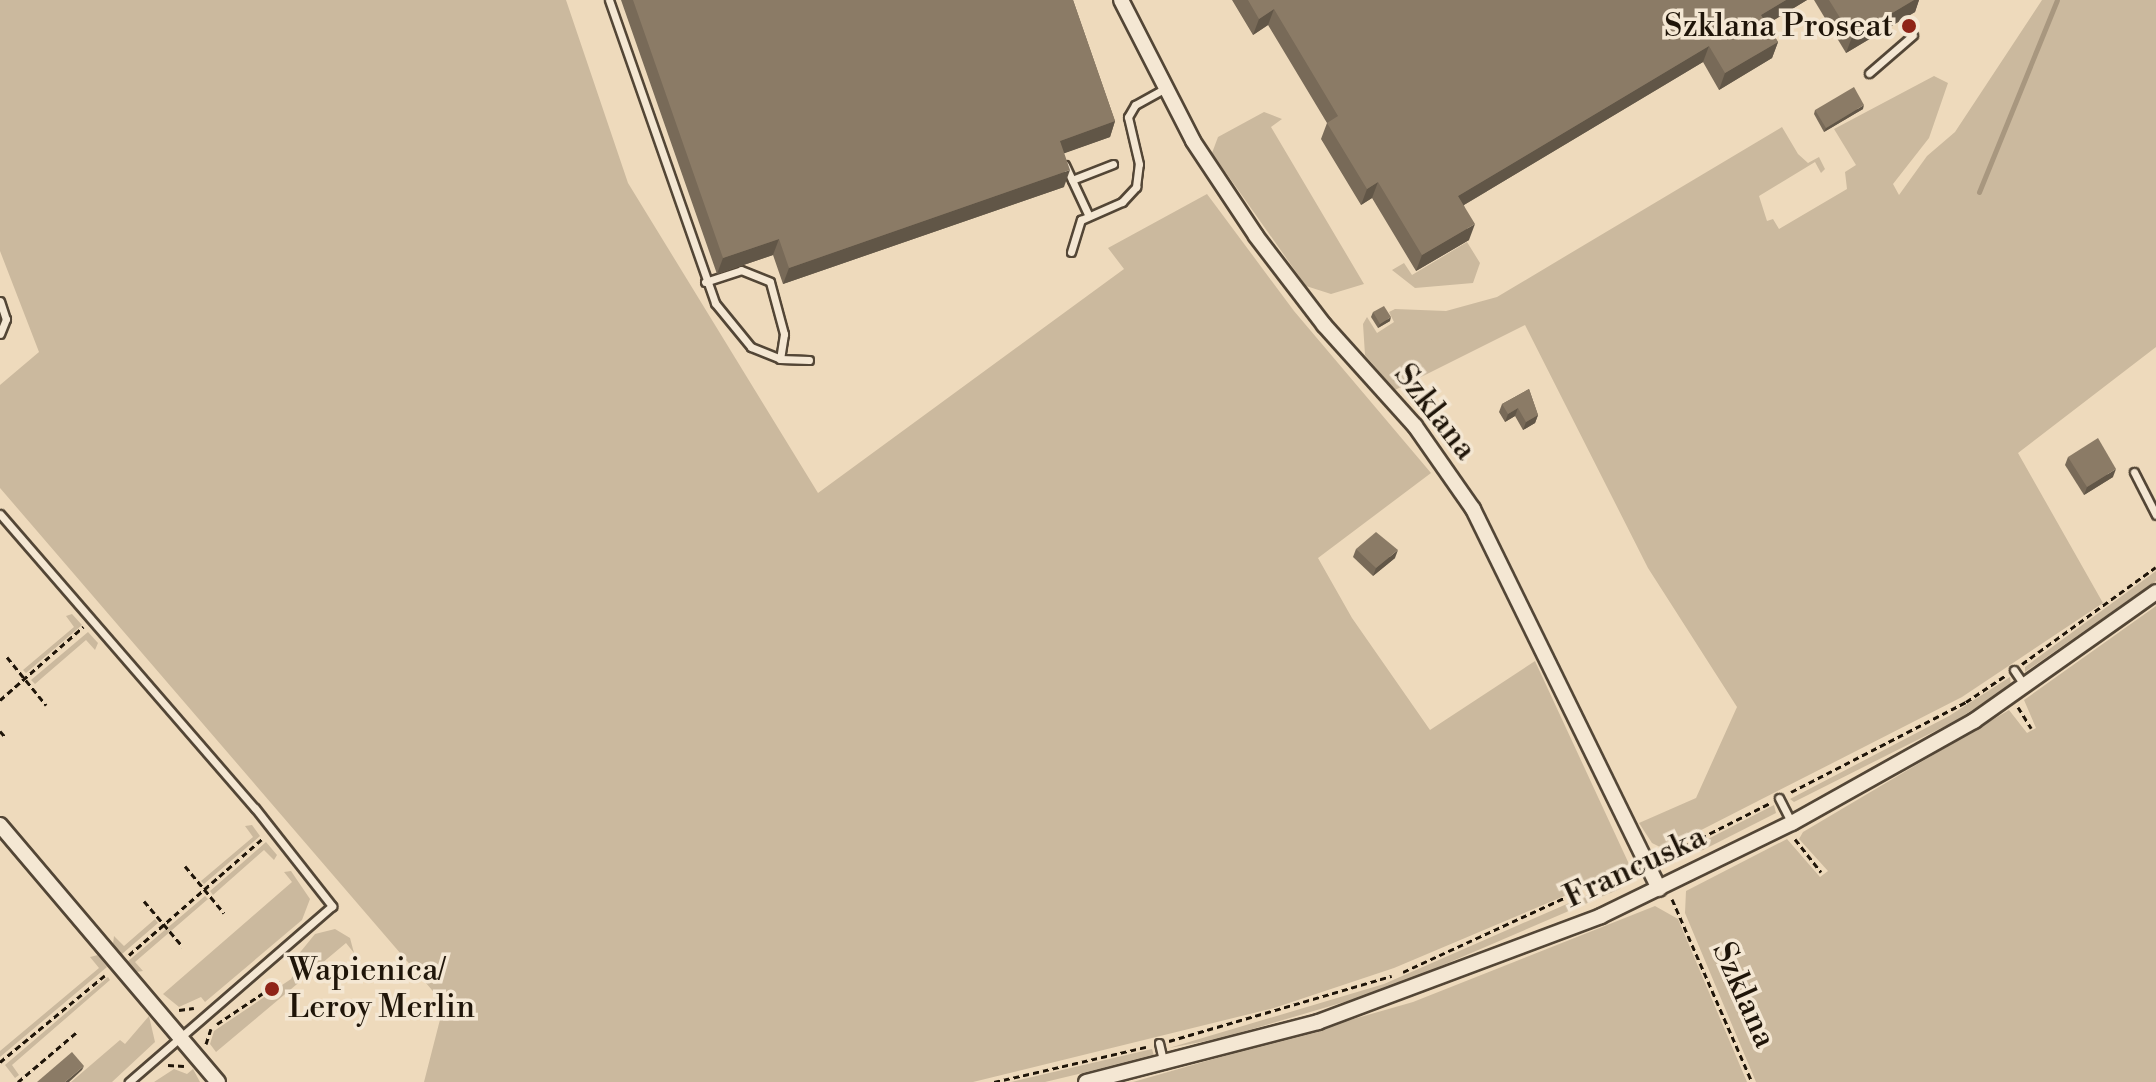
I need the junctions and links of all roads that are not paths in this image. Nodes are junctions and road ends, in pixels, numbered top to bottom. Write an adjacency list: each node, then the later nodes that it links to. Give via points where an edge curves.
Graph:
1 (609, 0): 11 (lane)
2 (1121, 0): 5 (street, Szklana)
3 (1913, 35): 4 (lane)
4 (1869, 73)
5 (1164, 89): 9 (lane, via 1141,100 1128,117 1139,164 1136,187 1122,202); 25 (street, Szklana, via 1256,236 1324,325 1415,426 1473,509)
6 (1062, 157): 8 (lane)
7 (1113, 164): 8 (lane)
8 (1072, 180): 9 (lane)
9 (1088, 214): 10 (lane)
10 (1071, 252)
11 (705, 282): 14 (lane, via 733,329 751,347); 14 (lane, via 741,270 770,282 782,320)
12 (0, 301): 13 (lane, via 6,319)
13 (0, 334)
14 (780, 359): 15 (lane)
15 (809, 360)
16 (2134, 472): 18 (lane)
17 (0, 514): 26 (lane, via 332,906)
18 (2156, 515)
19 (2156, 592): 21 (street, Francuska)
20 (2014, 670): 21 (lane)
21 (2025, 687): 23 (street, Francuska)
22 (1779, 798): 23 (lane)
23 (1790, 824): 25 (street, Francuska)
24 (0, 825): 26 (street)
25 (1662, 887): 28 (street, Francuska, via 1406,993)
26 (181, 1039): 29 (lane); 30 (street)
27 (1159, 1043): 28 (lane)
28 (1164, 1064): 31 (street, Francuska)
29 (129, 1082)
30 (218, 1082)
31 (1086, 1082)

